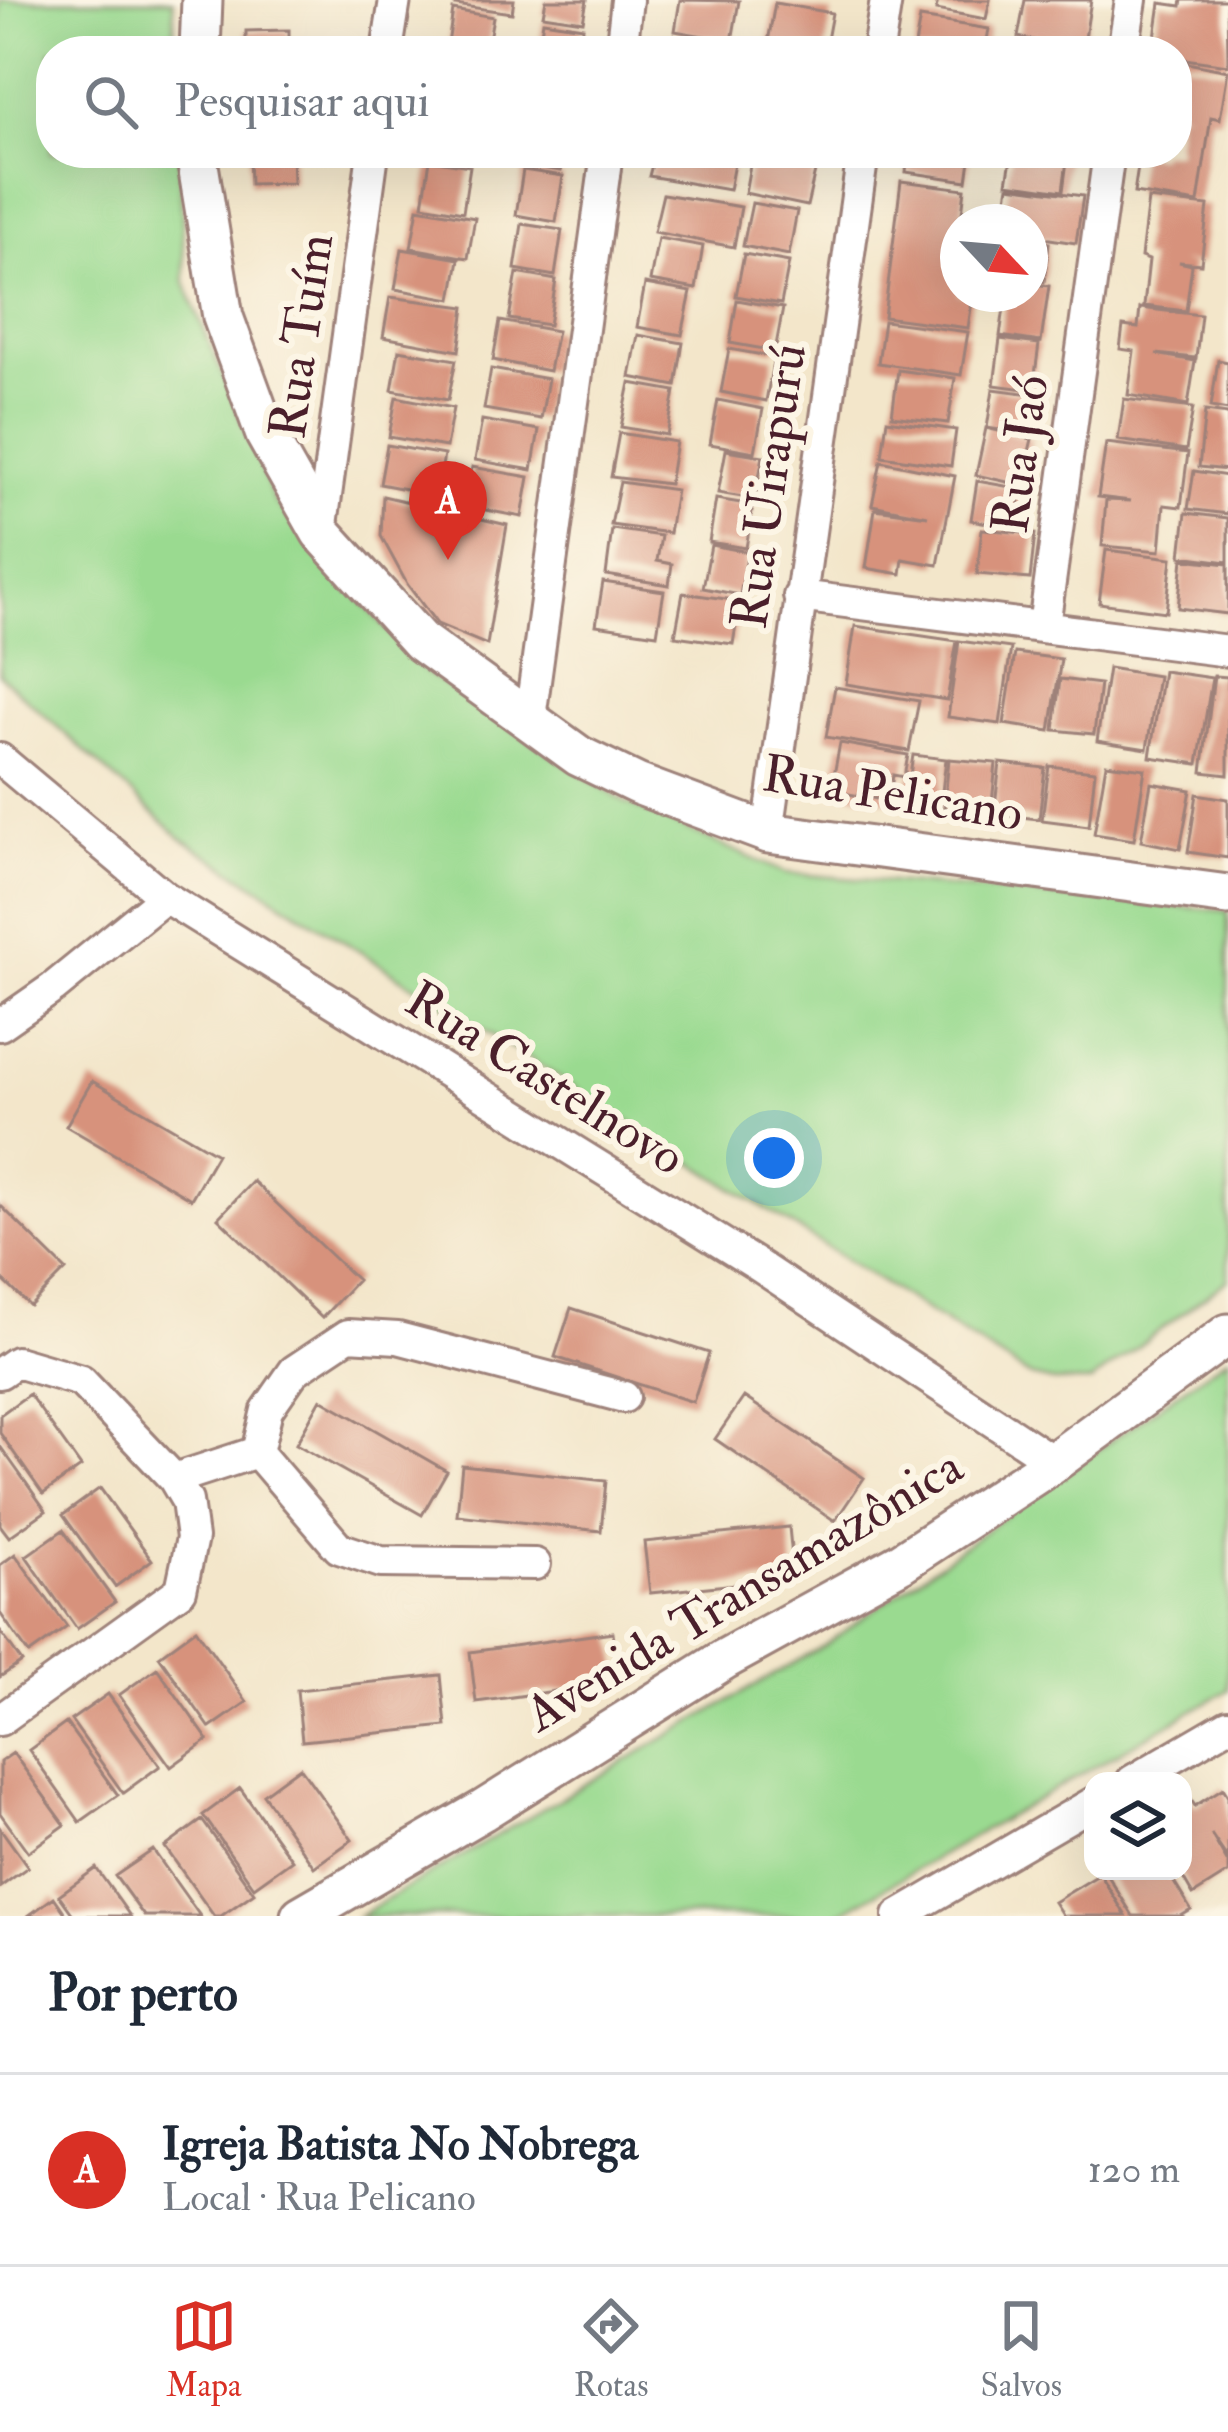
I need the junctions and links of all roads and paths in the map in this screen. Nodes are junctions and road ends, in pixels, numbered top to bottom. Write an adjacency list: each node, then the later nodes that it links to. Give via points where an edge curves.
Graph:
1 (202, 0): 6 (street)
2 (394, 0): 7 (street)
3 (628, 0): 8 (street)
4 (886, 0): 9 (street)
5 (1130, 0): 10 (street)
6 (201, 36)
7 (390, 36)
8 (623, 36)
9 (880, 36)
10 (1126, 36)
11 (198, 168): 16 (street, Rua Pelicano, via 223,317 266,435)
12 (372, 168): 16 (street, Rua Tuím)
13 (605, 168): 20 (street)
14 (861, 168): 17 (street, Rua Uirapurú)
15 (1107, 168): 18 (street, Rua Jaó)
16 (321, 532): 20 (street, Rua Pelicano, via 420,641)
17 (799, 596): 18 (street); 22 (street, Rua Uirapurú)
18 (1044, 626): 19 (street)
19 (1228, 651)
20 (530, 718): 22 (street, Rua Pelicano, via 618,775)
21 (0, 759): 24 (street, Rua Castelnovo)
22 (767, 833): 23 (street, Rua Pelicano)
23 (1228, 895)
24 (165, 897): 25 (street); 30 (street, Rua Castelnovo, via 759,1266)
25 (0, 1025)
26 (1228, 1334): 30 (street, Avenida Transamazônica)
27 (8, 1367): 31 (street, via 81,1381)
28 (625, 1397): 29 (street, via 398,1338 348,1335 294,1371 267,1410)
29 (257, 1451): 31 (street); 32 (street, via 339,1548 382,1562)
30 (1054, 1462): 38 (street, Avenida Transamazônica, via 900,1563 725,1659)
31 (174, 1479): 33 (street, via 187,1501 192,1538 181,1591)
32 (535, 1564)
33 (0, 1720)
34 (1228, 1726): 35 (street)
35 (1148, 1772)
36 (1084, 1809): 37 (street)
37 (953, 1902): 39 (street)
38 (301, 1916)
39 (899, 1916)

